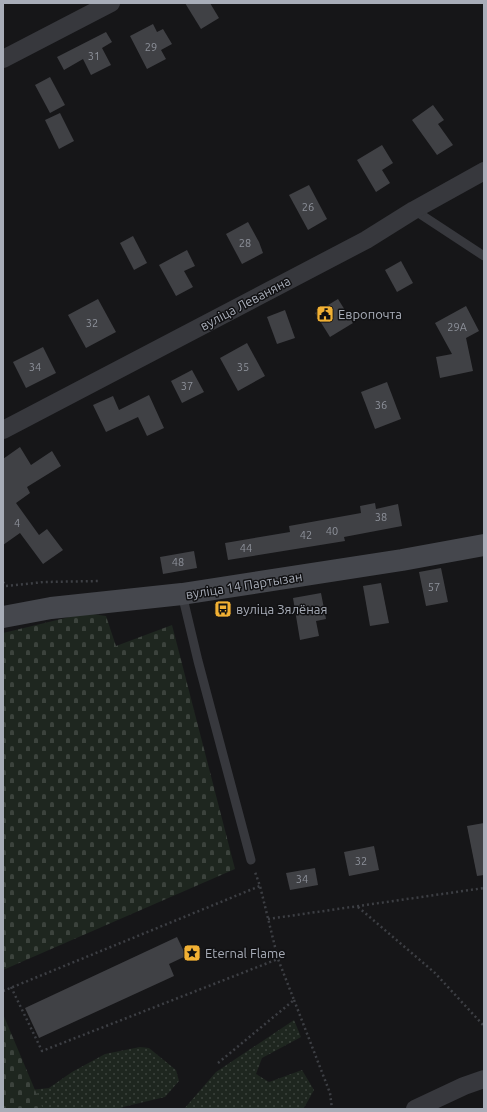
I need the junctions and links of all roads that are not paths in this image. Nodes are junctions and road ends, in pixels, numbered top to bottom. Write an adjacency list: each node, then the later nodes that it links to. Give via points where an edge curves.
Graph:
1 (111, 3): 2 (street)
2 (3, 59)
3 (484, 171): 4 (street, вуліца Леваняна)
4 (414, 210): 5 (lane); 6 (street, вуліца Леваняна, via 366,240)
5 (484, 256)
6 (3, 430)
7 (484, 545): 8 (main road, вуліца 14 Партызан)
8 (182, 594): 9 (main road, вуліца 14 Партызан, via 51,608); 10 (lane)
9 (3, 617)
10 (251, 860)
11 (484, 1079): 12 (street)
12 (415, 1109)

